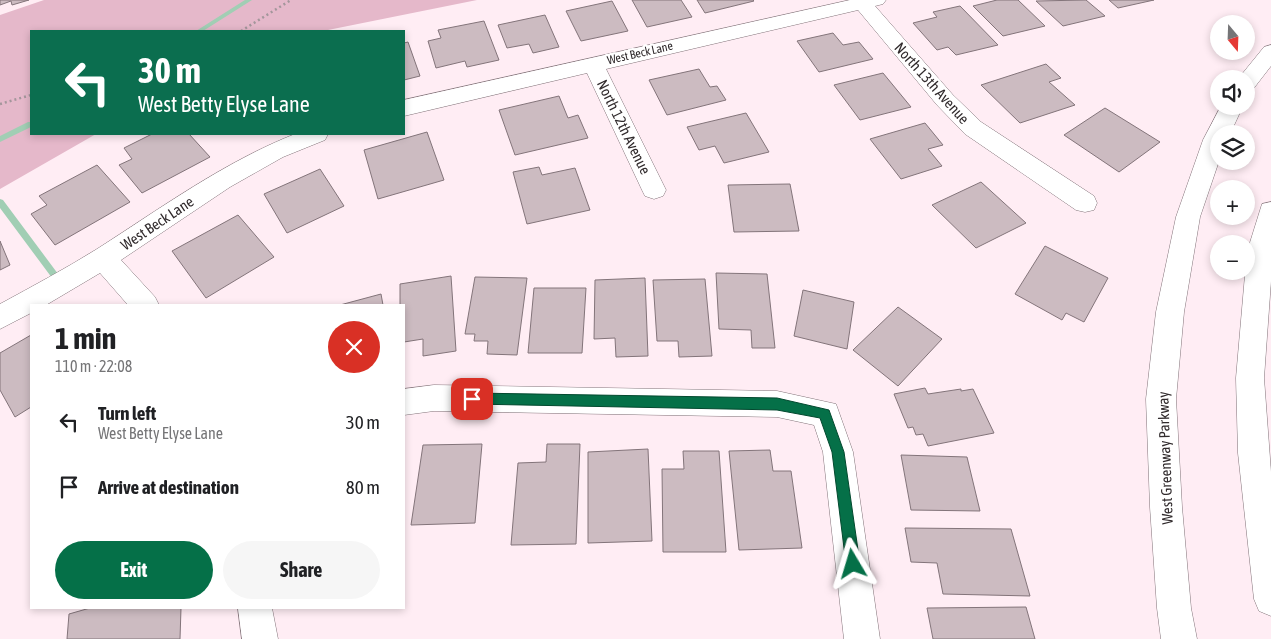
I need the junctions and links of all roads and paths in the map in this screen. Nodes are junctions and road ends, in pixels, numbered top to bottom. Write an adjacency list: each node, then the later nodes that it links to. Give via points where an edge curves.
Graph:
1 (291, 0): 3 (path)
2 (869, 2): 5 (street, West Beck Lane); 13 (street, North 13th Avenue, via 945,100 973,128)
3 (244, 30)
4 (1271, 52): 6 (street)
5 (593, 64): 9 (street, West Beck Lane); 12 (street, North 12th Avenue)
6 (1255, 72)
7 (30, 95): 8 (path)
8 (0, 104)
9 (405, 108)
10 (1228, 115): 23 (street, West Greenway Parkway, via 1215,140 1188,218 1170,312 1161,399 1166,507)
11 (315, 135): 15 (street, West Beck Lane, via 275,151 221,181)
12 (654, 190)
13 (1085, 203)
14 (1271, 211): 19 (street, via 1260,252 1250,378 1253,453)
15 (103, 258): 16 (street); 17 (street, West Beck Lane)
16 (144, 304)
17 (0, 317)
18 (405, 402): 22 (street, via 434,398 777,404 825,414 838,452)
19 (1271, 600)
20 (255, 609): 21 (street)
21 (260, 639)
22 (862, 639)
23 (1179, 639)

